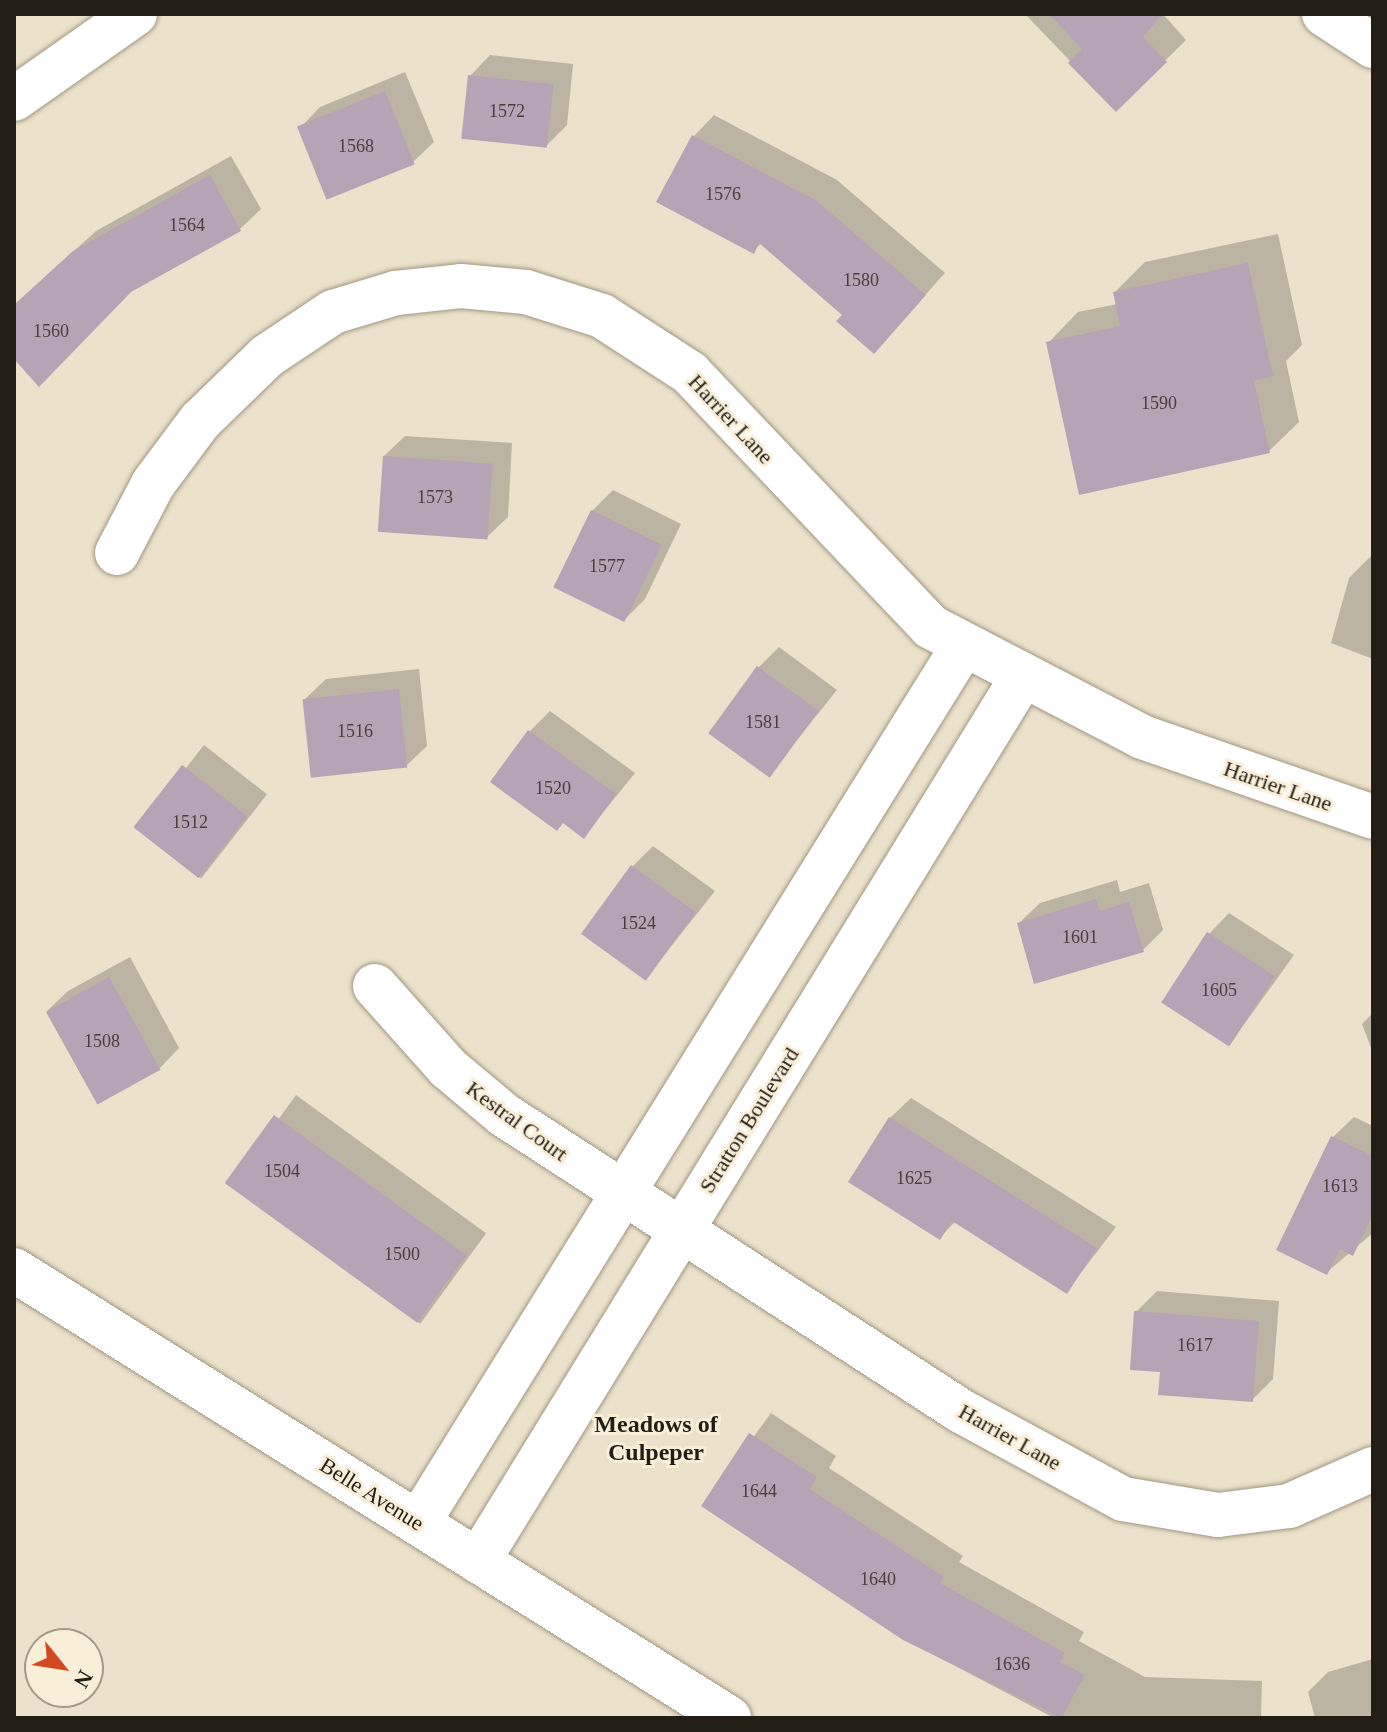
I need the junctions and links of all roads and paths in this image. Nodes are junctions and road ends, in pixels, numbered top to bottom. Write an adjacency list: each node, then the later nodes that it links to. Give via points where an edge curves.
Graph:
1 (135, 14): 4 (street)
2 (1324, 14): 3 (street)
3 (1373, 46)
4 (14, 99)
5 (117, 553): 6 (street, Harrier Lane, via 153,484 200,421 267,356 333,312 396,293 461,286 526,292 602,316 690,373 820,518 931,627)
6 (963, 646): 7 (street, Harrier Lane); 10 (street)
7 (1021, 679): 8 (street, Harrier Lane, via 1142,737); 11 (street, Stratton Boulevard)
8 (1373, 817)
9 (375, 986): 10 (street, Kestral Court, via 448,1068 504,1115)
10 (622, 1195): 11 (street, Kestral Court); 14 (street)
11 (680, 1232): 13 (street, Harrier Lane, via 961,1411 1123,1499 1218,1515 1289,1506); 15 (street, Stratton Boulevard)
12 (14, 1270): 14 (street, Belle Avenue)
13 (1373, 1469)
14 (418, 1523): 15 (street, Belle Avenue)
15 (478, 1561): 16 (street, Belle Avenue)
16 (729, 1718)

